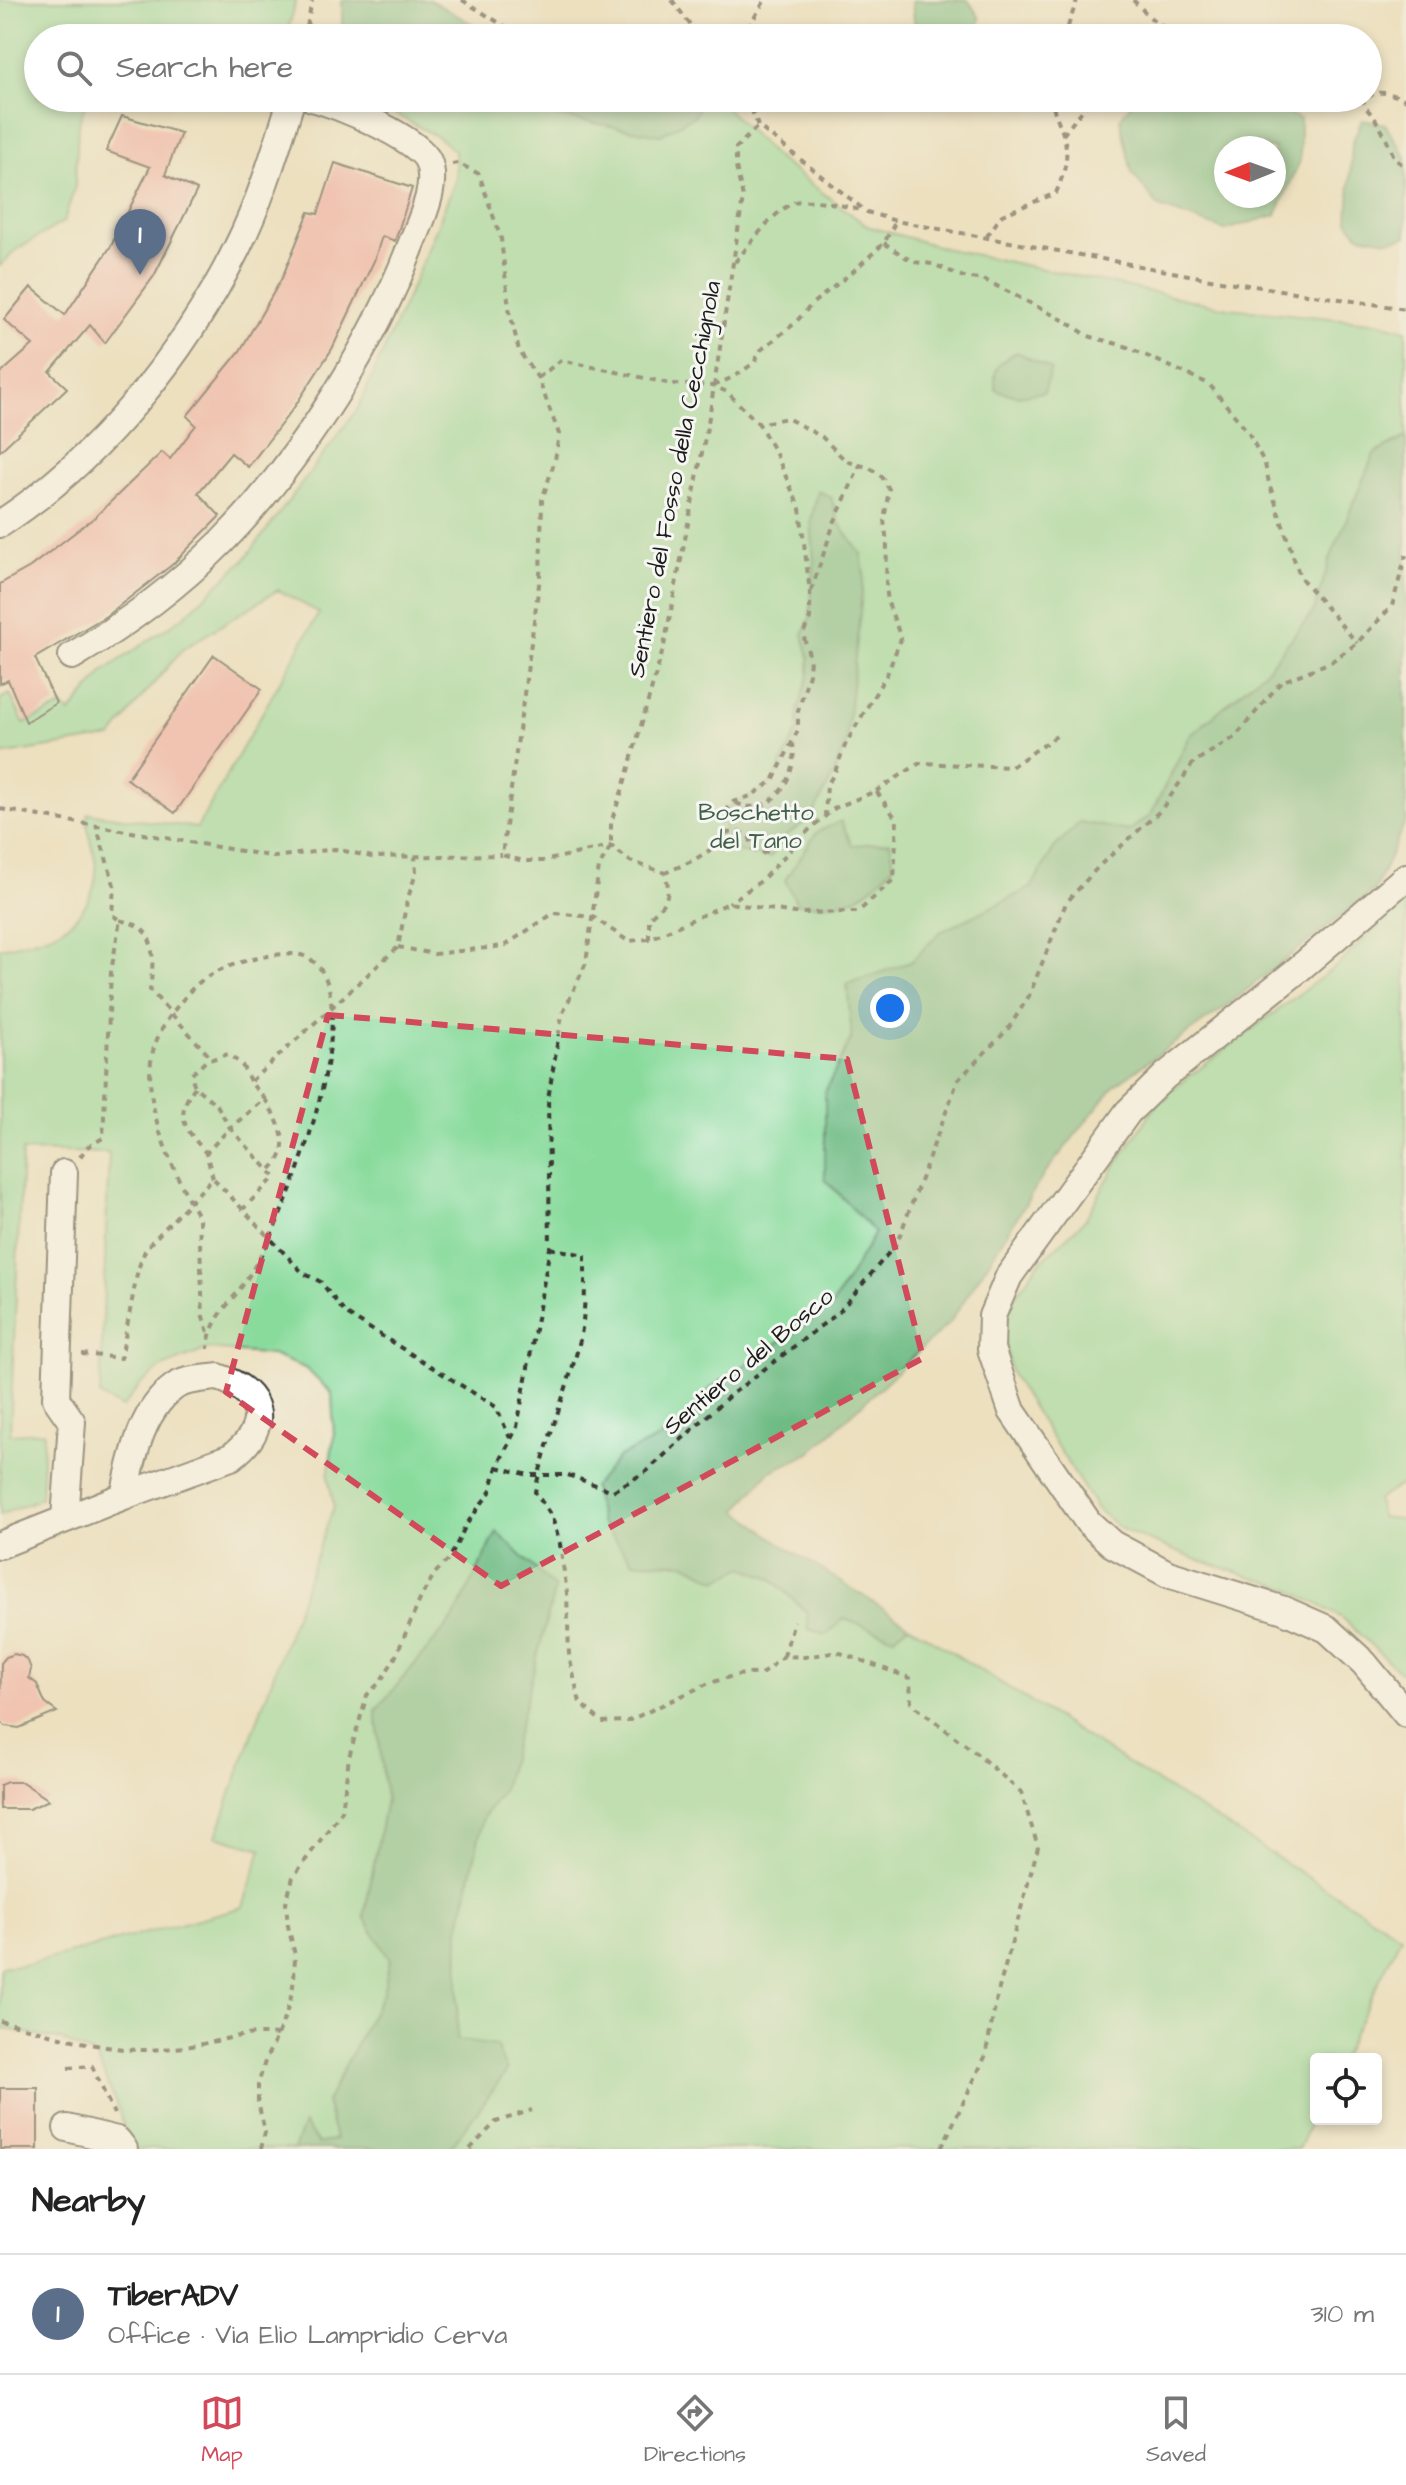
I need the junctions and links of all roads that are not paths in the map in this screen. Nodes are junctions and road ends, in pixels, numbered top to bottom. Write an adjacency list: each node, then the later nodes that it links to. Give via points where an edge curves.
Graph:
1 (288, 112): 3 (street, via 246,231 177,346 103,436 43,493)
2 (352, 112): 4 (street, via 413,144 430,169 431,184 418,227 385,311 287,467 239,526 172,589)
3 (0, 524)
4 (72, 656)
5 (1406, 877): 10 (street, via 1128,1112 1009,1276 992,1316 991,1349 1012,1411 1088,1522 1112,1544 1168,1574 1327,1629)
6 (64, 1173): 8 (street, via 56,1399 72,1422)
7 (124, 1496): 7 (street, via 231,1457 245,1446 258,1418 248,1392 218,1377 176,1385 145,1422); 8 (street)
8 (65, 1519): 9 (street)
9 (0, 1545)
10 (1405, 1708)
11 (67, 2128): 12 (street)
12 (120, 2145)

